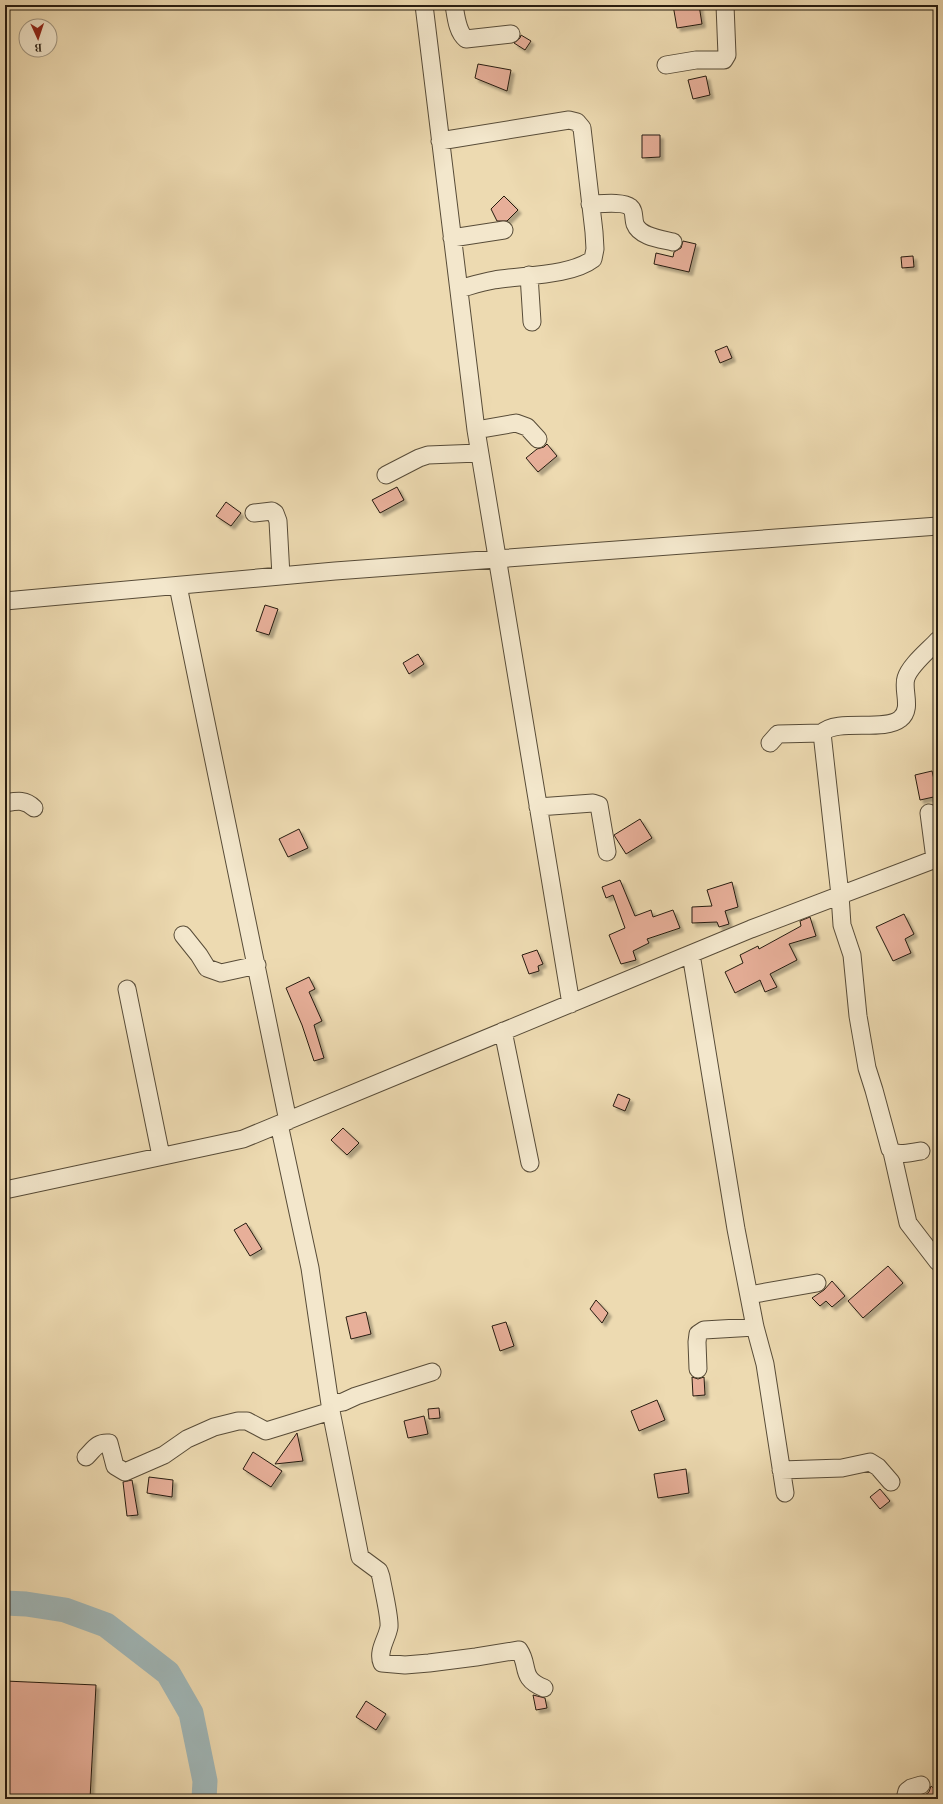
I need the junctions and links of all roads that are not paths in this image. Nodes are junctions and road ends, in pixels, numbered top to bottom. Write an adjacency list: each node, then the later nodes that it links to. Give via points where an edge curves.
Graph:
1 (424, 5): 6 (street)
2 (454, 5): 4 (street, via 459,28 466,39)
3 (725, 5): 5 (street, via 727,55 724,60 696,60)
4 (511, 34)
5 (666, 65)
6 (440, 141): 7 (street, via 569,120 577,122 582,128); 9 (street)
7 (590, 204): 10 (street, via 624,204 634,213 635,224 642,232); 11 (street, via 595,249 593,260 585,265 565,270)
8 (504, 230): 9 (street)
9 (452, 238): 12 (street)
10 (673, 242)
11 (529, 275): 12 (street); 13 (street)
12 (458, 289): 14 (street)
13 (532, 322)
14 (476, 430): 15 (street, via 516,423 527,427); 16 (street)
15 (538, 440)
16 (480, 452): 17 (street, via 419,458); 20 (street)
17 (386, 475)
18 (254, 513): 21 (street, via 276,513)
19 (938, 526): 20 (street)
20 (497, 560): 21 (street); 29 (street)
21 (280, 576): 22 (street)
22 (178, 586): 23 (street); 36 (street)
23 (5, 601)
24 (938, 640): 25 (street, via 911,668 906,678 906,707 900,719 888,724 831,728)
25 (822, 733): 26 (street, via 778,734); 33 (street)
26 (770, 743)
27 (5, 803): 28 (street, via 20,800 28,802)
28 (34, 808)
29 (538, 808): 31 (street, via 594,803 599,805); 38 (street)
30 (929, 814): 32 (street)
31 (607, 852)
32 (936, 858): 33 (street)
33 (840, 895): 35 (street); 42 (street, via 842,926 852,955 858,1016 867,1068)
34 (183, 935): 36 (street, via 207,968 221,973)
35 (691, 954): 38 (street); 48 (street)
36 (257, 965): 40 (street)
37 (127, 988): 43 (street)
38 (571, 1004): 39 (street)
39 (503, 1031): 40 (street); 44 (street)
40 (283, 1123): 43 (street, via 243,1139); 52 (street, via 310,1268)
41 (921, 1151): 42 (street)
42 (892, 1152): 46 (street, via 908,1223)
43 (161, 1156): 45 (street)
44 (530, 1163)
45 (5, 1190)
46 (938, 1262)
47 (817, 1283): 48 (street)
48 (749, 1295): 49 (street)
49 (755, 1327): 50 (street, via 704,1330 698,1334); 54 (street, via 765,1364)
50 (698, 1369)
51 (432, 1372): 52 (street)
52 (330, 1406): 53 (street, via 266,1431 246,1421 214,1427 187,1439 164,1456 125,1472 115,1466 109,1444 98,1444); 57 (street, via 360,1557 379,1571 381,1577 389,1627 381,1650 382,1663 429,1663 519,1650 524,1656 527,1676 536,1685)
53 (86, 1457)
54 (781, 1470): 55 (street, via 842,1468 870,1462); 56 (street)
55 (891, 1482)
56 (785, 1493)
57 (544, 1688)
58 (921, 1785): 59 (street, via 907,1791)
59 (905, 1799)

